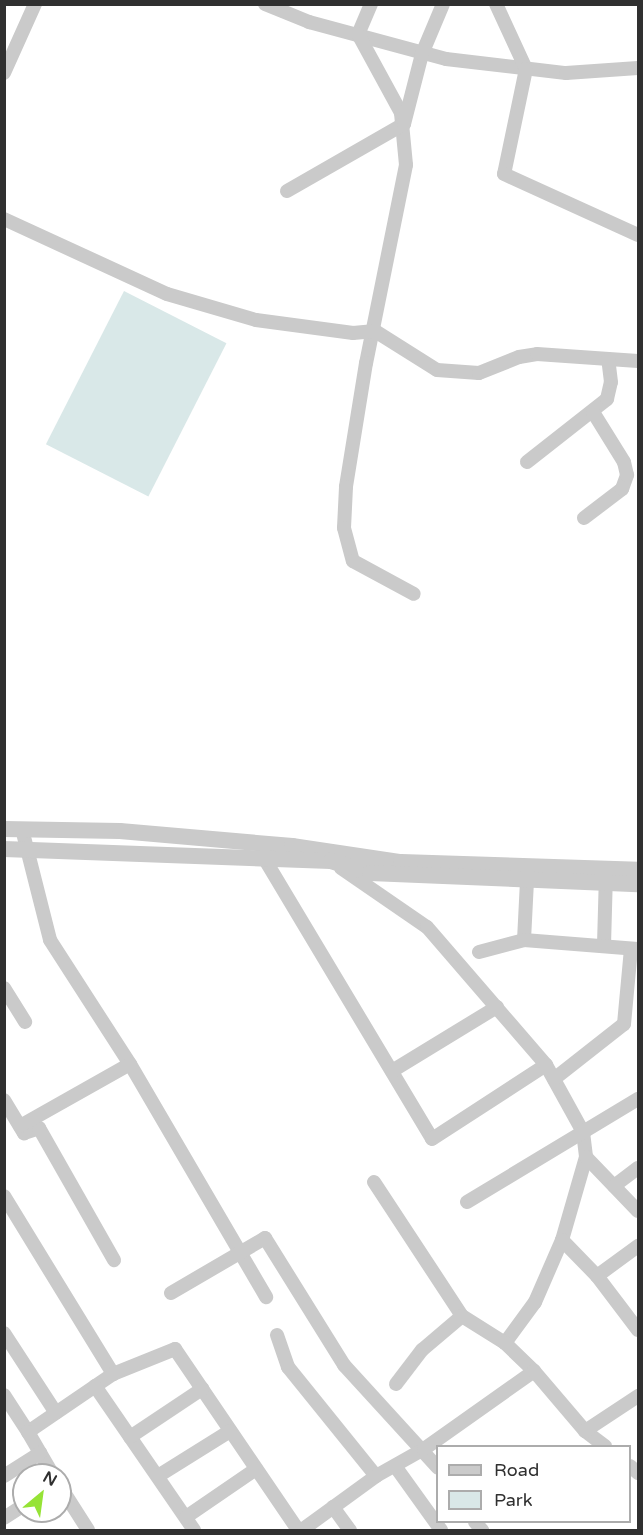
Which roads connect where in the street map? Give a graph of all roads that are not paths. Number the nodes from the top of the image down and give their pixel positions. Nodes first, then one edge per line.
1 (35, 4) edge
2 (266, 4) edge
3 (370, 4) edge
4 (443, 4) edge
5 (496, 4) edge
6 (358, 34) junction
7 (422, 54) junction
8 (639, 68) edge
9 (526, 69) junction
10 (4, 73) edge
11 (404, 124) junction
12 (287, 191) dead end
13 (4, 219) edge
14 (639, 235) edge
15 (375, 332) junction
16 (608, 359) junction
17 (639, 361) edge
18 (593, 412) junction
19 (527, 462) dead end
20 (584, 518) dead end
21 (414, 594) dead end
22 (4, 829) edge
23 (22, 829) junction
24 (256, 843) junction
25 (4, 849) edge
26 (24, 849) junction
27 (331, 857) junction
28 (265, 859) junction
29 (639, 870) edge
30 (606, 877) junction
31 (527, 881) junction
32 (639, 884) edge
33 (524, 940) junction
34 (604, 945) junction
35 (635, 949) edge
36 (479, 952) dead end
37 (4, 988) edge
38 (496, 1007) junction
39 (25, 1022) dead end
40 (130, 1064) junction
41 (546, 1065) junction
42 (392, 1071) junction
43 (554, 1079) junction
44 (639, 1099) edge
45 (4, 1100) edge
46 (20, 1126) junction
47 (583, 1132) junction
48 (586, 1157) junction
49 (639, 1168) edge
50 (374, 1182) dead end
51 (614, 1186) junction
52 (4, 1196) edge
53 (467, 1202) dead end
54 (639, 1211) edge
55 (562, 1240) junction
56 (639, 1246) edge
57 (240, 1254) junction
58 (114, 1260) dead end
59 (597, 1276) junction
60 (171, 1293) dead end
61 (266, 1297) dead end
62 (462, 1316) junction
63 (639, 1330) edge
64 (4, 1333) edge
65 (277, 1335) dead end
66 (505, 1343) junction
67 (534, 1371) junction
68 (113, 1374) junction
69 (396, 1383) dead end
70 (95, 1386) junction
71 (202, 1389) junction
72 (4, 1395) edge
73 (639, 1396) edge
74 (56, 1413) junction
75 (230, 1431) junction
76 (585, 1431) junction
77 (28, 1432) junction
78 (130, 1437) junction
79 (604, 1445) edge
80 (424, 1449) junction
81 (40, 1453) junction
82 (46, 1463) edge
83 (436, 1465) edge
84 (396, 1466) junction
85 (256, 1469) junction
86 (4, 1476) edge
87 (158, 1476) junction
88 (376, 1476) junction
89 (333, 1507) junction
90 (72, 1508) edge
91 (186, 1517) junction
92 (436, 1523) edge
93 (84, 1529) edge
94 (194, 1530) edge
95 (300, 1530) edge
96 (350, 1530) edge

1 - 10 street
2 - 6 street
3 - 6 street
4 - 7 street
5 - 9 street
6 - 7 street
6 - 11 street
7 - 9 street
7 - 11 street
8 - 9 street
9 - 14 street
11 - 12 street
11 - 15 street
13 - 15 street
15 - 16 street
15 - 21 street
16 - 17 street
16 - 18 street
18 - 19 street
18 - 20 street
22 - 23 street
23 - 24 street
23 - 26 street
24 - 27 street
24 - 28 street
25 - 26 street
26 - 28 street
26 - 40 street
27 - 28 street
27 - 30 street
27 - 31 street
27 - 38 street
28 - 42 street
29 - 30 street
30 - 31 street
30 - 32 street
30 - 34 street
31 - 33 street
33 - 34 street
33 - 36 street
34 - 35 street
35 - 43 street
37 - 39 street
38 - 41 street
38 - 42 street
40 - 46 street
40 - 57 street
41 - 42 street
41 - 43 street
43 - 47 street
44 - 47 street
45 - 46 street
46 - 58 street
47 - 48 street
47 - 53 street
48 - 51 street
48 - 55 street
49 - 51 street
50 - 62 street
51 - 54 street
52 - 68 street
55 - 59 street
55 - 66 street
56 - 59 street
57 - 60 street
57 - 61 street
57 - 80 street
59 - 63 street
62 - 66 street
62 - 69 street
64 - 74 street
65 - 88 street
66 - 67 street
67 - 76 street
67 - 80 street
68 - 70 street
68 - 71 street
70 - 74 street
70 - 78 street
71 - 75 street
71 - 78 street
72 - 77 street
73 - 76 street
74 - 77 street
75 - 85 street
75 - 87 street
76 - 79 street
77 - 81 street
78 - 87 street
80 - 83 street
80 - 84 street
81 - 82 street
81 - 86 street
84 - 88 street
84 - 92 street
85 - 91 street
85 - 95 street
87 - 91 street
88 - 89 street
89 - 95 street
89 - 96 street
90 - 93 street
91 - 94 street

